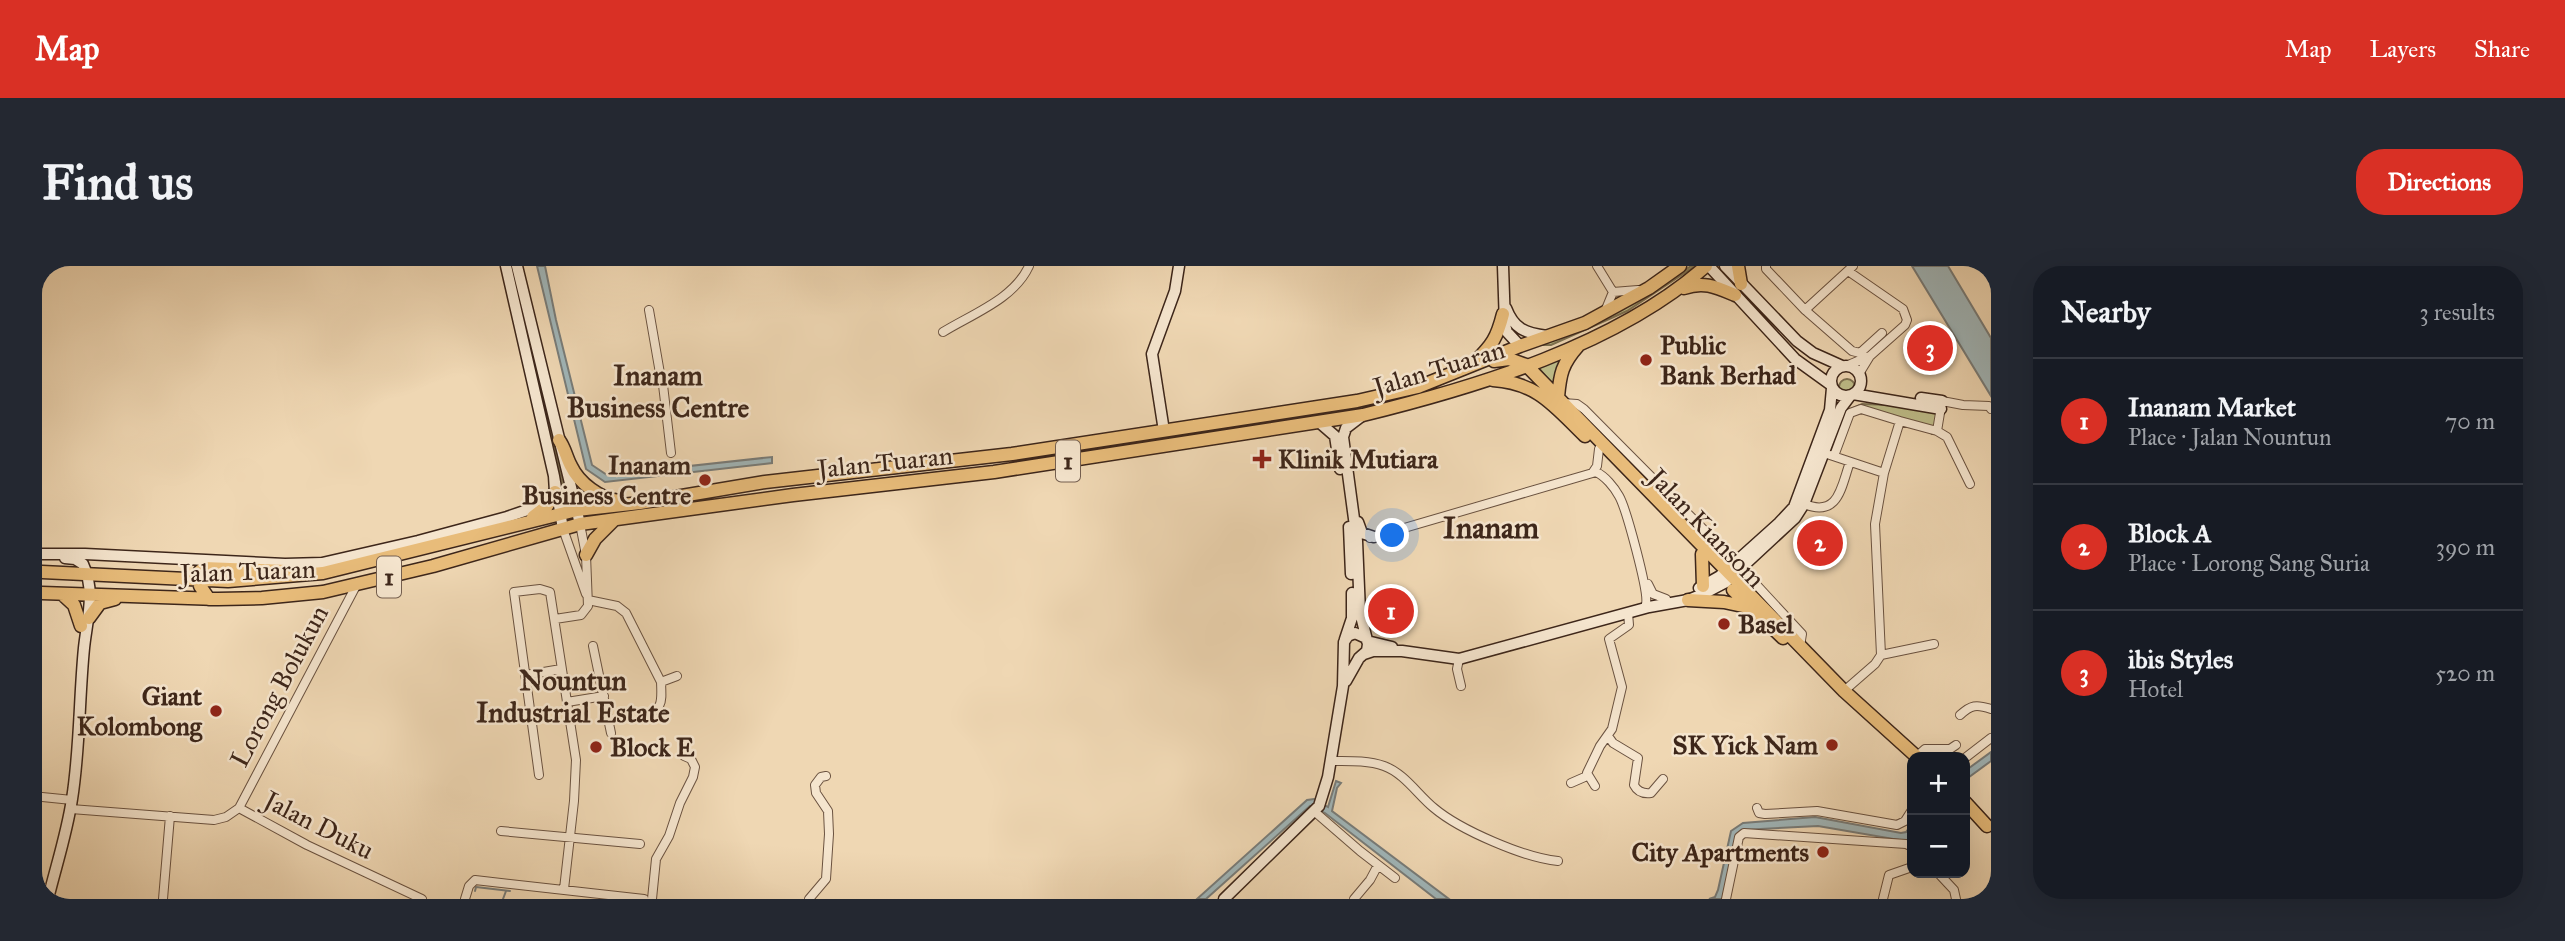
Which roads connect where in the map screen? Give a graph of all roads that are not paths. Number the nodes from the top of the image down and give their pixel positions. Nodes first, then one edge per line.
1 (506, 266) edge
2 (517, 266) edge
3 (1029, 266) edge
4 (1179, 266) edge
5 (1503, 266) edge
6 (1597, 266) edge
7 (1680, 266) edge
8 (1707, 266) edge
9 (1726, 266) edge
10 (1738, 266) edge
11 (1766, 266) edge
12 (1850, 268) edge
13 (1649, 288) junction
14 (1738, 290) junction
15 (1614, 292) junction
16 (1671, 293) junction
17 (1503, 299) junction
18 (649, 310) dead end
19 (1805, 310) junction
20 (1503, 314) junction
21 (1602, 314) junction
22 (943, 332) dead end
23 (1882, 333) dead end
24 (1548, 336) junction
25 (1580, 344) junction
26 (1520, 346) junction
27 (1870, 356) junction
28 (1527, 365) junction
29 (1844, 366) junction
30 (1470, 367) junction
31 (1860, 379) junction
32 (1486, 380) junction
33 (1831, 386) junction
34 (1851, 395) junction
35 (1560, 400) junction
36 (1942, 405) junction
37 (1991, 409) edge
38 (1363, 415) junction
39 (1900, 421) junction
40 (1320, 423) junction
41 (1164, 431) junction
42 (1937, 431) junction
43 (559, 440) junction
44 (1599, 449) junction
45 (671, 453) dead end
46 (1828, 454) junction
47 (1850, 462) junction
48 (1593, 472) junction
49 (1884, 474) junction
50 (554, 476) junction
51 (1970, 484) dead end
52 (555, 492) junction
53 (640, 503) junction
54 (1804, 504) junction
55 (1353, 509) junction
56 (577, 510) junction
57 (562, 513) junction
58 (614, 520) junction
59 (523, 523) junction
60 (580, 524) junction
61 (563, 529) junction
62 (1377, 536) junction
63 (1357, 541) junction
64 (42, 554) edge
65 (1702, 554) junction
66 (586, 555) junction
67 (1358, 555) junction
68 (42, 572) edge
69 (87, 573) junction
70 (323, 573) junction
71 (1730, 573) junction
72 (1644, 579) junction
73 (199, 580) junction
74 (358, 584) junction
75 (1703, 586) junction
76 (42, 593) edge
77 (62, 594) junction
78 (86, 594) junction
79 (139, 596) junction
80 (1352, 597) junction
81 (209, 598) junction
82 (1666, 599) junction
83 (588, 600) junction
84 (1688, 600) junction
85 (1646, 604) junction
86 (1752, 608) junction
87 (1628, 613) junction
88 (555, 619) junction
89 (85, 622) junction
90 (1367, 639) junction
91 (1345, 644) junction
92 (1934, 644) dead end
93 (593, 646) dead end
94 (1364, 654) junction
95 (1881, 655) junction
96 (1459, 660) junction
97 (561, 669) junction
98 (526, 675) junction
99 (677, 676) dead end
100 (661, 682) junction
101 (1343, 686) junction
102 (1461, 686) dead end
103 (1844, 691) junction
104 (604, 695) junction
105 (567, 702) junction
106 (1991, 709) edge
107 (1959, 715) dead end
108 (641, 718) dead end
109 (611, 733) dead end
110 (1608, 736) junction
111 (1991, 738) edge
112 (1956, 745) dead end
113 (1911, 752) edge
114 (1922, 752) edge
115 (1970, 754) edge
116 (684, 756) dead end
117 (1907, 758) edge
118 (1330, 761) junction
119 (539, 775) dead end
120 (826, 776) dead end
121 (1587, 776) junction
122 (1663, 779) dead end
123 (1571, 783) dead end
124 (1595, 786) dead end
125 (42, 797) edge
126 (71, 804) junction
127 (1970, 807) edge
128 (239, 808) junction
129 (1757, 808) dead end
130 (1315, 812) junction
131 (1970, 814) edge
132 (1909, 815) edge
133 (170, 816) junction
134 (1989, 828) edge
135 (501, 831) dead end
136 (569, 839) junction
137 (640, 844) dead end
138 (1907, 844) edge
139 (1558, 861) dead end
140 (1378, 865) junction
141 (1907, 869) edge
142 (1395, 878) dead end
143 (1943, 878) edge
144 (564, 889) junction
145 (48, 899) edge
146 (163, 899) edge
147 (422, 899) edge
148 (464, 899) edge
149 (644, 899) edge
150 (652, 899) edge
151 (809, 899) edge
152 (1224, 899) edge
153 (1354, 899) edge
154 (1726, 899) edge
155 (1883, 899) edge
156 (1956, 899) edge

1 - 50 street
2 - 43 street
3 - 22 street
4 - 41 street
5 - 17 street
6 - 15 street
7 - 13 main road, Jalan Tuaran / 1
8 - 14 street
8 - 16 main road, Jalan Tuaran / 1
9 - 14 street
10 - 14 main road
11 - 19 street
12 - 19 street
12 - 27 street
13 - 15 street
13 - 21 main road, Jalan Tuaran / 1
14 - 16 main road
14 - 29 street
14 - 33 street
15 - 21 street
16 - 25 main road, Jalan Tuaran / 1
17 - 20 street
17 - 24 street
18 - 45 street
19 - 23 street
20 - 26 street
20 - 30 main road
21 - 24 main road, Jalan Tuaran / 1
24 - 26 main road, Jalan Tuaran / 1
25 - 26 main road
25 - 28 main road, Jalan Tuaran / 1
25 - 35 main road
26 - 30 main road, Jalan Tuaran / 1
27 - 29 street
27 - 31 street
28 - 30 main road
28 - 32 main road, Jalan Tuaran / 1
28 - 35 main road, Jalan Kiansom
29 - 31 street
29 - 33 street
30 - 41 main road, Jalan Tuaran / 1
31 - 34 street
31 - 36 street
32 - 38 main road, Jalan Tuaran / 1
32 - 44 main road, Jalan Kiansom
33 - 34 street
33 - 71 street
34 - 36 street
34 - 46 street
35 - 71 main road, Jalan Kiansom
36 - 37 street
36 - 42 street
38 - 40 main road, Jalan Tuaran / 1
38 - 55 street
39 - 42 street
39 - 46 street
39 - 49 street
40 - 58 main road, Jalan Tuaran / 1
40 - 80 street
41 - 53 main road, Jalan Tuaran / 1
42 - 51 street
43 - 53 main road
43 - 56 street
44 - 48 street
44 - 65 main road, Jalan Kiansom
46 - 47 street
46 - 54 street
47 - 49 street
47 - 54 street
48 - 62 street
48 - 72 street
49 - 95 street
50 - 52 street
50 - 57 street
52 - 59 main road
52 - 64 street
53 - 56 main road, Jalan Tuaran / 1
54 - 71 street
55 - 62 street
55 - 63 street
56 - 57 main road, Jalan Tuaran / 1
56 - 60 street
57 - 59 main road, Jalan Tuaran / 1
57 - 61 street
58 - 60 main road, Jalan Tuaran / 1
58 - 66 main road
59 - 70 main road, Jalan Tuaran / 1
60 - 61 main road, Jalan Tuaran / 1
60 - 66 street
61 - 74 main road, Jalan Tuaran / 1
61 - 83 street
62 - 63 street
62 - 67 street
63 - 67 street
63 - 80 street
64 - 69 street
65 - 71 main road, Jalan Kiansom
65 - 75 main road
66 - 83 street
67 - 90 street
68 - 69 main road, Jalan Tuaran
69 - 73 main road, Jalan Tuaran
69 - 78 main road
70 - 73 main road, Jalan Tuaran / 1
70 - 73 main road
71 - 75 street
71 - 84 street
71 - 86 main road, Jalan Kiansom
71 - 103 main road, Jalan Kiansom
72 - 82 street
72 - 85 street
73 - 81 main road
74 - 81 main road, Jalan Tuaran / 1
74 - 128 street, Lorong Bolukun
75 - 82 street
76 - 77 main road, Jalan Tuaran / 1
77 - 78 main road, Jalan Tuaran / 1
77 - 89 main road
78 - 79 main road, Jalan Tuaran / 1
78 - 89 street
79 - 81 main road, Jalan Tuaran / 1
79 - 89 main road
80 - 91 street
82 - 85 street
83 - 88 street
83 - 100 street
84 - 86 main road
84 - 87 street
85 - 90 street
86 - 117 main road, Jalan Kiansom
87 - 96 street
87 - 110 street
88 - 97 street
88 - 98 street
89 - 126 street
90 - 91 street
90 - 94 street
91 - 94 street
91 - 101 street
92 - 95 street
93 - 104 street
94 - 96 street
94 - 101 street
95 - 103 street
96 - 102 street
97 - 98 street
97 - 105 street
98 - 119 street
99 - 100 street
100 - 108 street
101 - 118 street
103 - 113 main road, Jalan Kiansom
104 - 105 street
104 - 109 street
105 - 136 street
106 - 107 street
110 - 121 street
110 - 122 street
111 - 115 street
112 - 114 street
116 - 150 street
118 - 130 street
118 - 139 street
120 - 151 street
121 - 123 street
121 - 124 street
125 - 126 street, Jalan Duku
126 - 133 street, Jalan Duku
126 - 145 street
127 - 134 main road
128 - 133 street, Jalan Duku
128 - 147 street, Jalan Duku
129 - 132 street
130 - 140 street
130 - 152 street
131 - 134 main road
133 - 146 street
135 - 136 street
136 - 137 street
136 - 144 street
138 - 154 street
140 - 142 street
140 - 153 street
141 - 155 street
143 - 156 street
144 - 148 street
144 - 149 street

